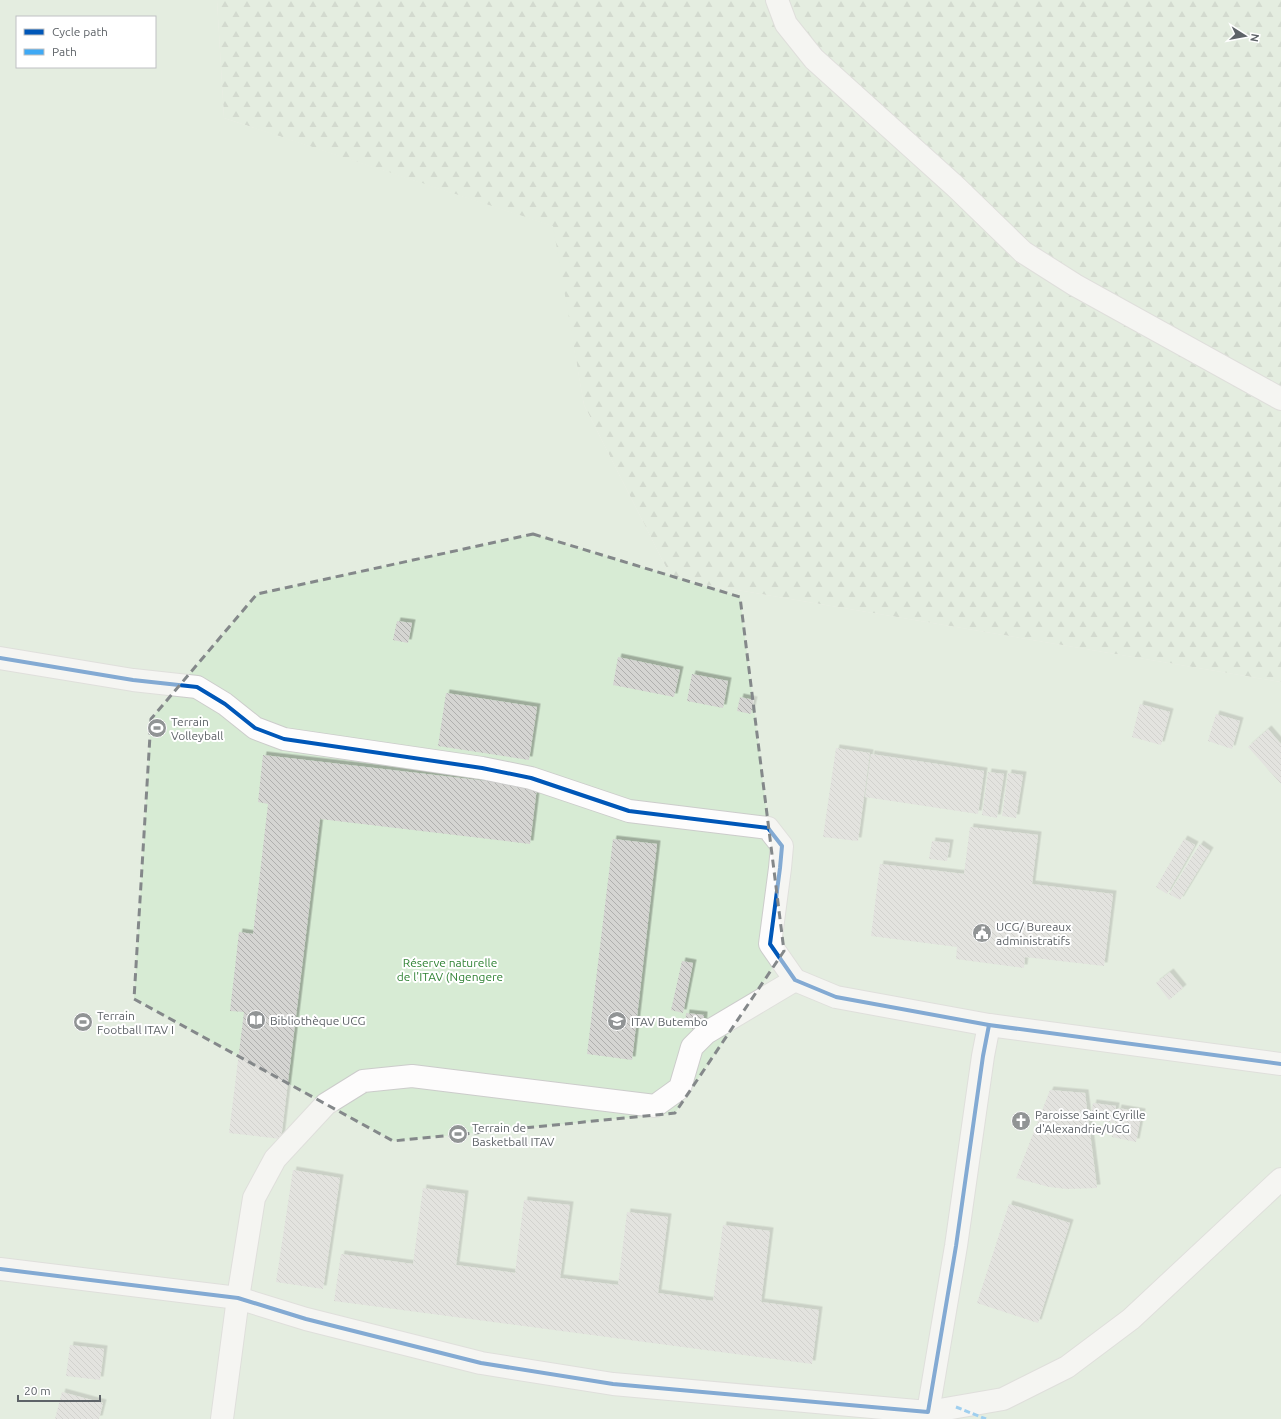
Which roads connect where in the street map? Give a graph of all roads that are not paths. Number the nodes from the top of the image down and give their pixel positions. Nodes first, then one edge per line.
1 (777, 0) edge
2 (1281, 399) edge
3 (0, 658) edge
4 (795, 980) junction
5 (989, 1025) junction
6 (1281, 1064) edge
7 (1281, 1179) edge
8 (0, 1269) edge
9 (238, 1298) junction
10 (928, 1415) edge
11 (222, 1419) edge

1 - 2 street
3 - 4 street
4 - 5 street
4 - 9 street
5 - 6 street
5 - 10 street
7 - 10 street
8 - 9 street
9 - 10 street
9 - 11 street

